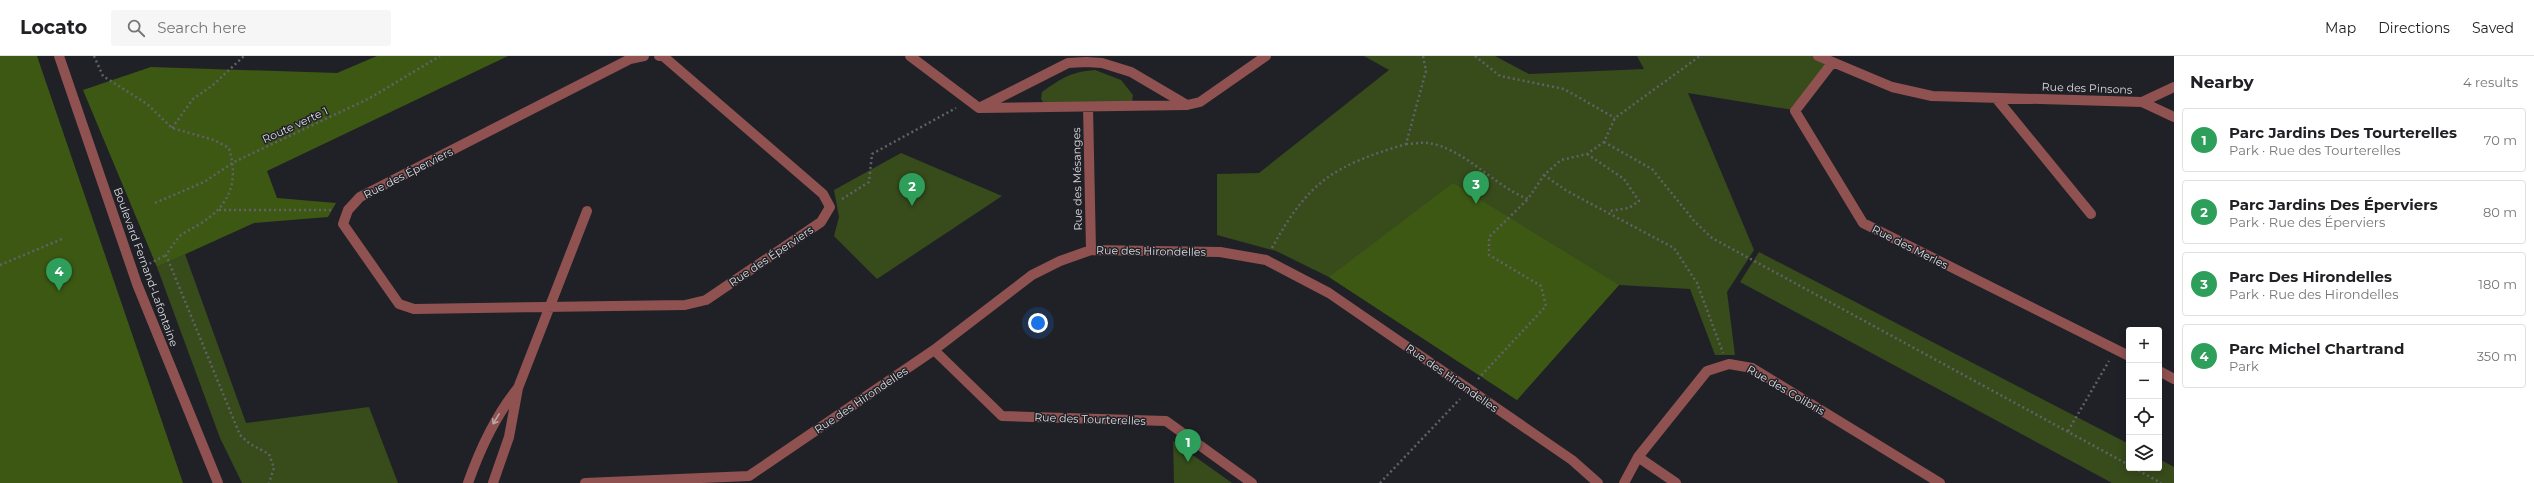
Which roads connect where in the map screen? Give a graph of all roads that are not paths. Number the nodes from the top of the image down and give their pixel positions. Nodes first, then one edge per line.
1 (59, 56) edge
2 (644, 56) edge
3 (659, 56) edge
4 (910, 56) edge
5 (1266, 56) edge
6 (1818, 56) edge
7 (1832, 63) junction
8 (2174, 87) edge
9 (1996, 98) junction
10 (2142, 102) junction
11 (1187, 105) junction
12 (1088, 107) junction
13 (979, 108) junction
14 (2174, 117) edge
15 (587, 211) dead end
16 (2091, 214) dead end
17 (1091, 250) junction
18 (550, 307) junction
19 (934, 350) junction
20 (2126, 355) edge
21 (2162, 373) edge
22 (2174, 379) edge
23 (518, 388) junction
24 (1638, 457) junction
25 (752, 480) edge
26 (218, 483) edge
27 (468, 483) edge
28 (493, 483) edge
29 (585, 483) edge
30 (1252, 483) edge
31 (1598, 483) edge
32 (1624, 483) edge
33 (1676, 483) edge
34 (1940, 483) edge

1 - 26 street, Boulevard Fernand-Lafontaine
2 - 18 street, Rue des Éperviers
3 - 18 street, Rue des Éperviers
4 - 13 street
5 - 11 street
6 - 7 street, Rue des Pinsons
7 - 9 street, Rue des Pinsons
7 - 20 street, Rue des Merles
8 - 10 street, Rue des Pinsons
9 - 10 street, Rue des Pinsons
9 - 16 street
10 - 14 street
11 - 12 street
11 - 13 street
12 - 13 street
12 - 17 street, Rue des Mésanges
15 - 18 street
17 - 19 street, Rue des Hirondelles
17 - 31 street, Rue des Hirondelles
18 - 23 street
19 - 25 street, Rue des Hirondelles
19 - 30 street, Rue des Tourterelles
21 - 22 street
23 -> 27 street
23 - 28 street
24 - 32 street
24 - 33 street
24 - 34 street, Rue des Colibris
25 - 29 street, Rue des Hirondelles

